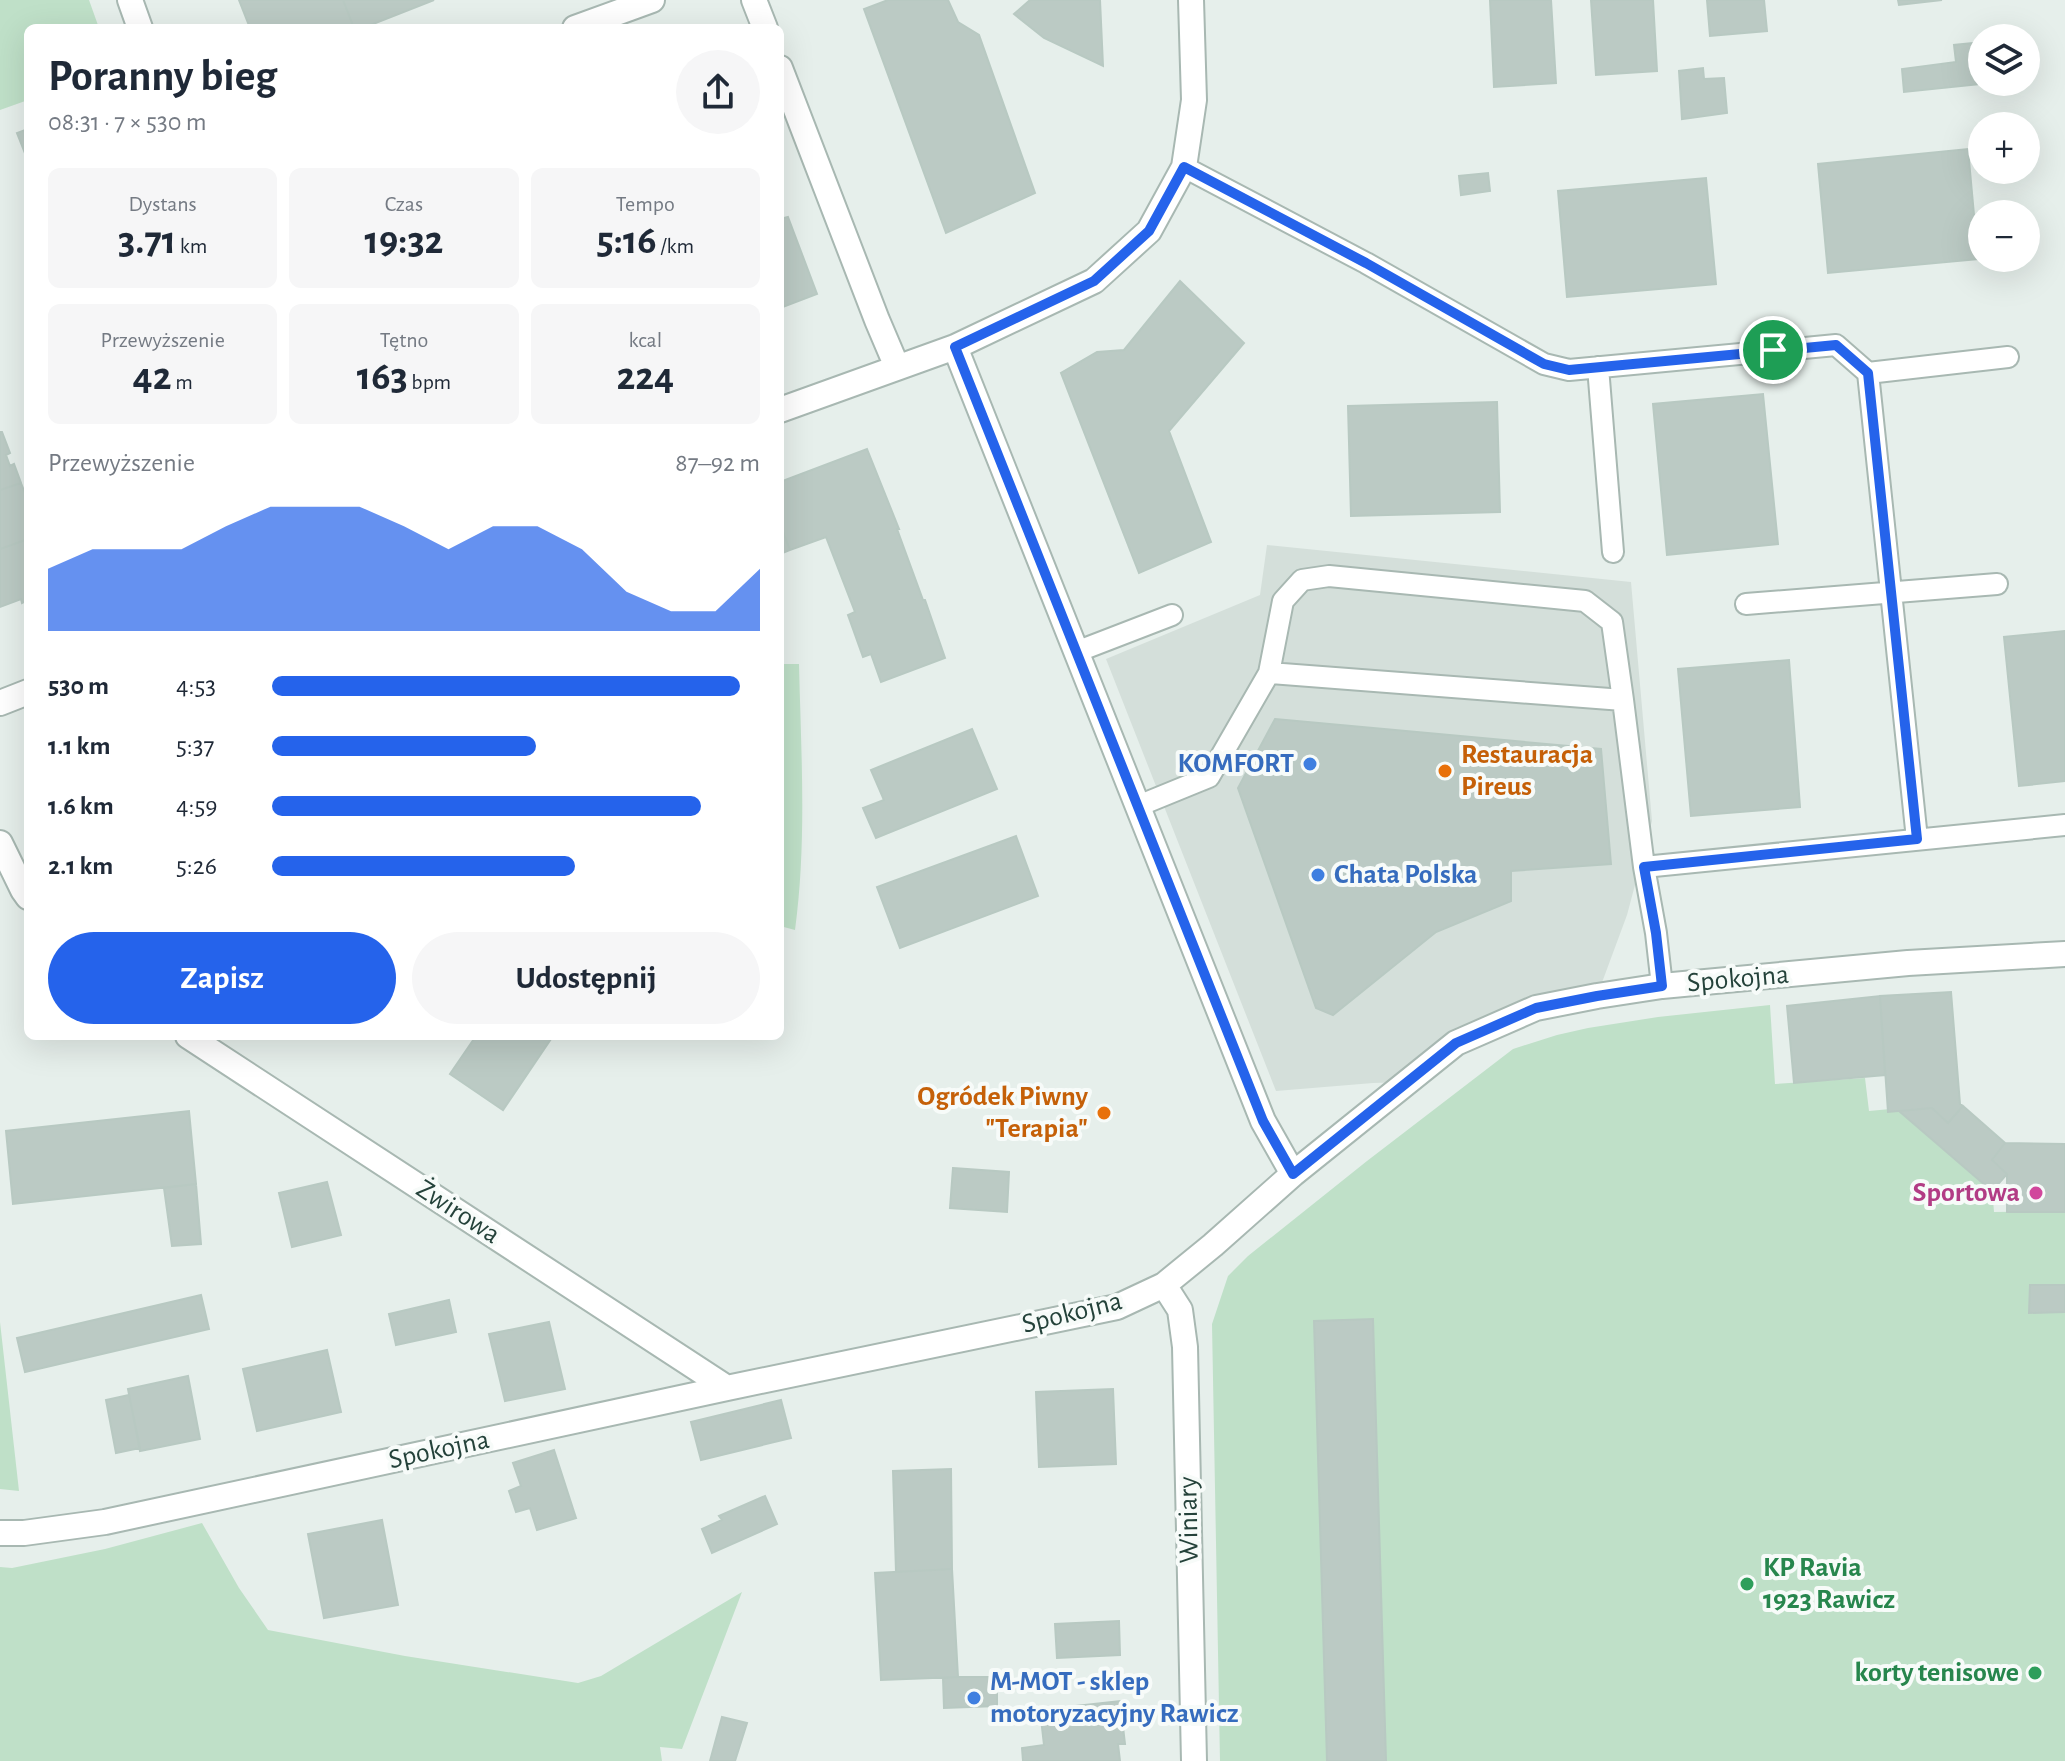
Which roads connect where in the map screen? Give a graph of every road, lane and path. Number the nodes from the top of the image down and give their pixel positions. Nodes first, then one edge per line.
1 (130, 0) edge
2 (652, 0) edge
3 (754, 0) edge
4 (1191, 0) edge
5 (139, 24) edge
6 (586, 24) edge
7 (763, 24) edge
8 (784, 78) edge
9 (1184, 167) junction
10 (955, 347) junction
11 (2008, 357) dead end
12 (897, 367) junction
13 (1598, 367) junction
14 (1868, 373) junction
15 (784, 409) edge
16 (1613, 552) dead end
17 (1997, 584) dead end
18 (1891, 593) junction
19 (1746, 604) dead end
20 (1172, 615) dead end
21 (1076, 652) junction
22 (1269, 673) junction
23 (24, 694) edge
24 (1623, 700) junction
25 (0, 703) edge
26 (1138, 806) junction
27 (2065, 825) edge
28 (1917, 839) junction
29 (1, 845) edge
30 (1644, 867) junction
31 (24, 891) edge
32 (2065, 954) edge
33 (1662, 986) junction
34 (194, 1040) edge
35 (1293, 1174) junction
36 (1164, 1285) junction
37 (727, 1388) junction
38 (0, 1533) edge
39 (1194, 1761) edge

1 - 5 street
2 - 6 street
3 - 7 street
4 - 9 street
8 - 12 street
9 - 10 street
9 - 13 lane
10 - 12 street
10 - 21 street
11 - 14 lane
12 - 15 street
13 - 14 lane
13 - 16 lane
14 - 18 lane
17 - 18 lane
18 - 19 lane
18 - 28 lane
20 - 21 lane
21 - 26 street
22 - 24 lane
22 - 24 lane
22 - 26 lane
23 - 25 street
24 - 30 lane
26 - 35 street
27 - 28 lane
28 - 30 lane
29 - 31 street
30 - 33 lane
32 - 33 street, Spokojna
33 - 35 street, Spokojna
34 - 37 street, Żwirowa
35 - 36 street, Spokojna
36 - 37 street, Spokojna
36 - 39 street, Winiary
37 - 38 street, Spokojna

